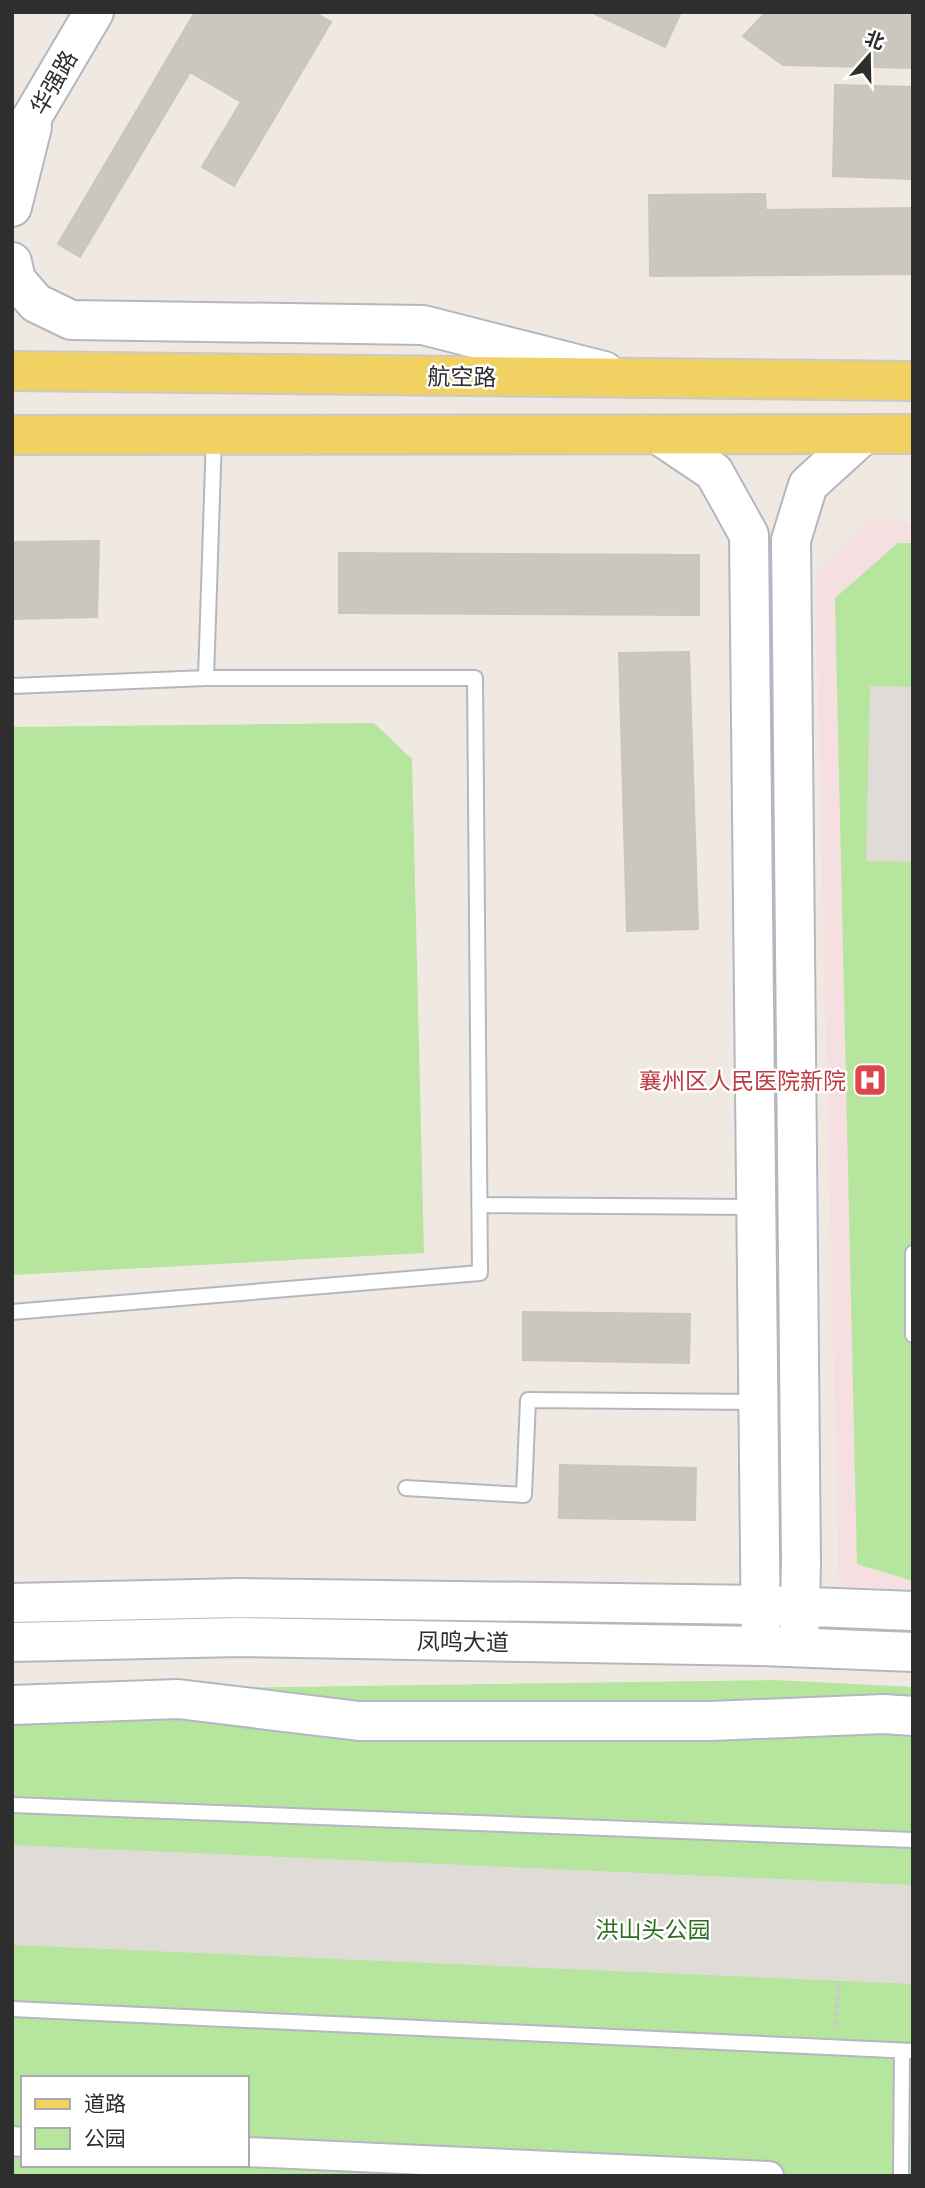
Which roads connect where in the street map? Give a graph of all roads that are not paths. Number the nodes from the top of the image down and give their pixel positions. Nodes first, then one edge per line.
1 (94, 12) edge
2 (36, 111) junction
3 (12, 151) edge
4 (12, 207) edge
5 (12, 262) edge
6 (12, 371) edge
7 (633, 378) junction
8 (913, 381) edge
9 (913, 434) edge
10 (12, 435) edge
11 (214, 435) junction
12 (659, 435) junction
13 (864, 435) junction
14 (206, 678) junction
15 (12, 686) edge
16 (479, 1205) junction
17 (756, 1207) junction
18 (913, 1253) edge
19 (12, 1312) edge
20 (913, 1335) edge
21 (758, 1402) junction
22 (406, 1488) dead end
23 (12, 1604) edge
24 (761, 1605) junction
25 (800, 1606) junction
26 (913, 1611) edge
27 (12, 1642) edge
28 (761, 1646) junction
29 (799, 1647) junction
30 (913, 1652) edge
31 (12, 1706) edge
32 (913, 1716) edge
33 (12, 1805) edge
34 (913, 1840) edge
35 (12, 2009) edge
36 (907, 2051) edge
37 (248, 2152) edge
38 (769, 2176) edge
39 (901, 2176) edge

1 - 2 street, 华强路
2 - 3 street, 华强路
2 - 4 street
5 - 7 street
6 - 7 main road, 航空路
7 - 8 main road, 航空路
9 - 13 main road
10 - 11 main road
11 - 12 main road
11 - 14 lane
12 - 13 main road
12 - 17 street
13 - 25 street
14 - 15 lane
14 - 16 lane
16 - 17 lane
16 - 19 lane
17 - 21 street
18 - 20 lane
21 - 22 lane
21 - 24 street
23 - 24 street, 凤鸣大道
24 - 25 street, 凤鸣大道
24 - 28 street
25 - 26 street, 凤鸣大道
25 - 29 street
27 - 28 street, 凤鸣大道
28 - 29 street, 凤鸣大道
29 - 30 street, 凤鸣大道
31 - 32 street
33 - 34 lane
35 - 36 lane
36 - 39 lane
37 - 38 street

